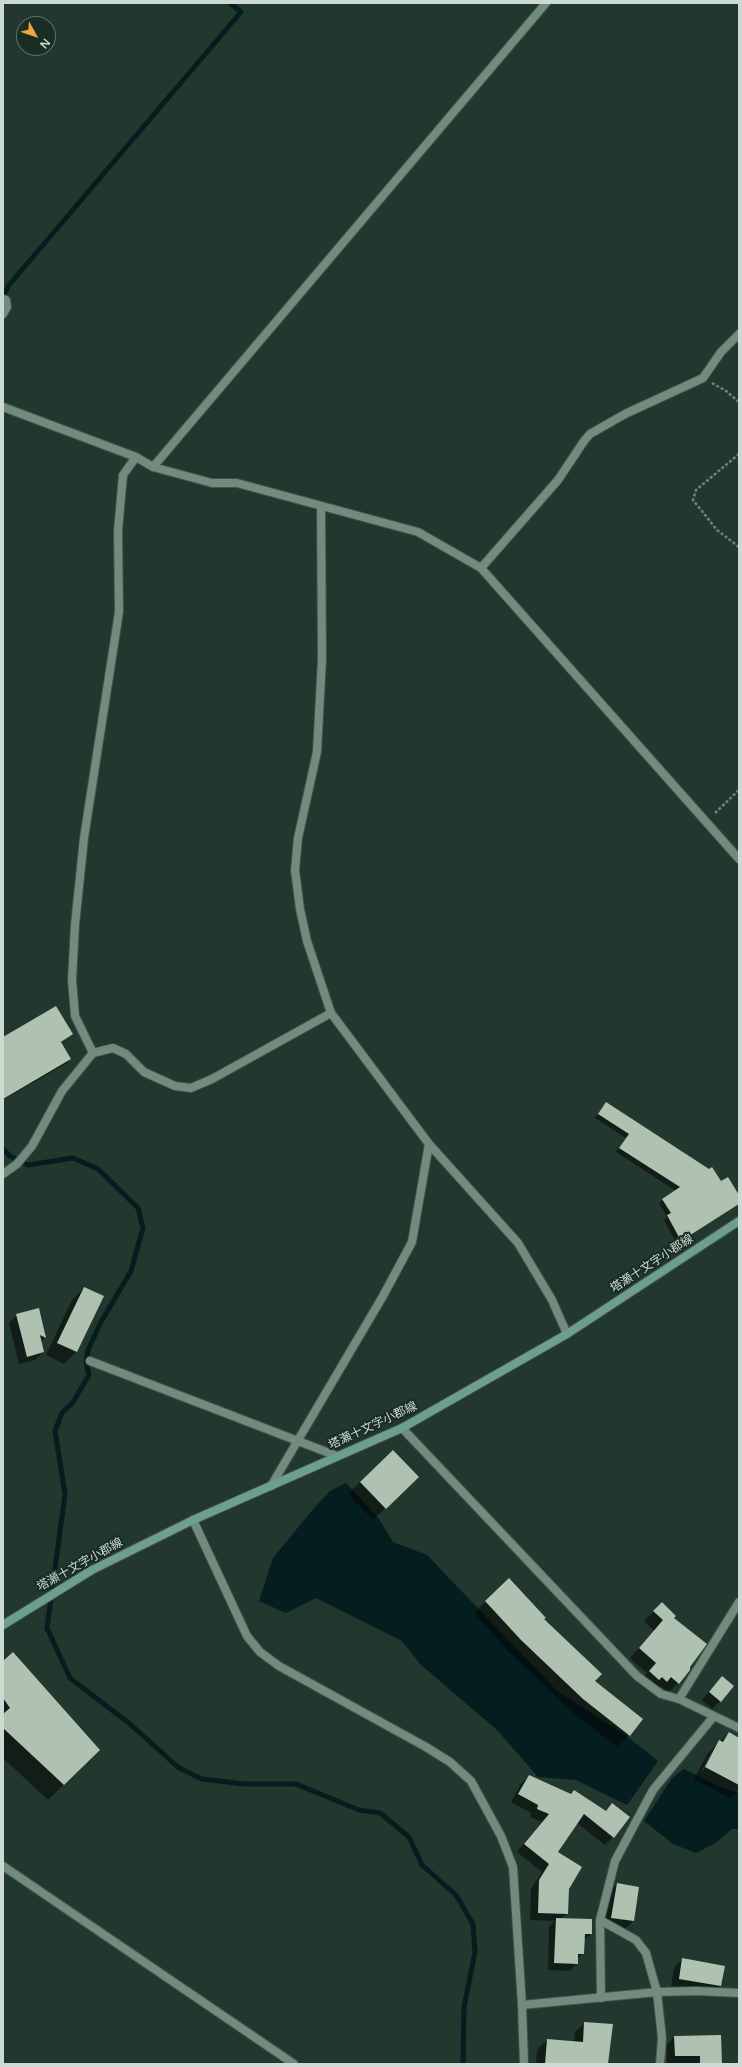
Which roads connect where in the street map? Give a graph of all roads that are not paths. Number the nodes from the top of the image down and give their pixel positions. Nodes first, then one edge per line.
1 (546, 3) edge
2 (3, 300) edge
3 (3, 314) edge
4 (739, 334) edge
5 (3, 407) edge
6 (136, 457) junction
7 (153, 467) junction
8 (321, 506) junction
9 (481, 568) junction
10 (739, 859) edge
11 (331, 1013) junction
12 (93, 1053) junction
13 (430, 1144) junction
14 (3, 1174) edge
15 (739, 1221) edge
16 (567, 1334) junction
17 (90, 1361) dead end
18 (402, 1428) junction
19 (297, 1442) junction
20 (337, 1456) junction
21 (271, 1486) junction
22 (193, 1520) junction
23 (739, 1602) edge
24 (3, 1625) edge
25 (679, 1699) junction
26 (714, 1716) junction
27 (739, 1728) edge
28 (3, 1866) edge
29 (600, 1920) junction
30 (657, 1992) junction
31 (739, 1992) edge
32 (601, 1998) junction
33 (522, 2005) junction
34 (294, 2064) edge
35 (524, 2064) edge
36 (660, 2064) edge

1 - 7 street
2 - 3 street
4 - 9 street
5 - 6 street
6 - 7 street
6 - 12 street
7 - 8 street
8 - 9 street
8 - 11 street
9 - 10 street
11 - 12 street
11 - 13 street
12 - 14 street
13 - 16 street
13 - 19 street
15 - 16 main road, 塔瀬十文字小郡線
16 - 18 main road, 塔瀬十文字小郡線
17 - 19 street
18 - 20 main road, 塔瀬十文字小郡線
18 - 25 street
19 - 20 street
19 - 21 street
20 - 21 main road, 塔瀬十文字小郡線
21 - 22 main road, 塔瀬十文字小郡線
22 - 24 main road, 塔瀬十文字小郡線
22 - 33 street
23 - 25 street
25 - 26 street
26 - 27 street
26 - 29 street
28 - 34 street
29 - 30 street
29 - 32 street
30 - 31 street
30 - 32 street
30 - 36 street
32 - 33 street
33 - 35 street

